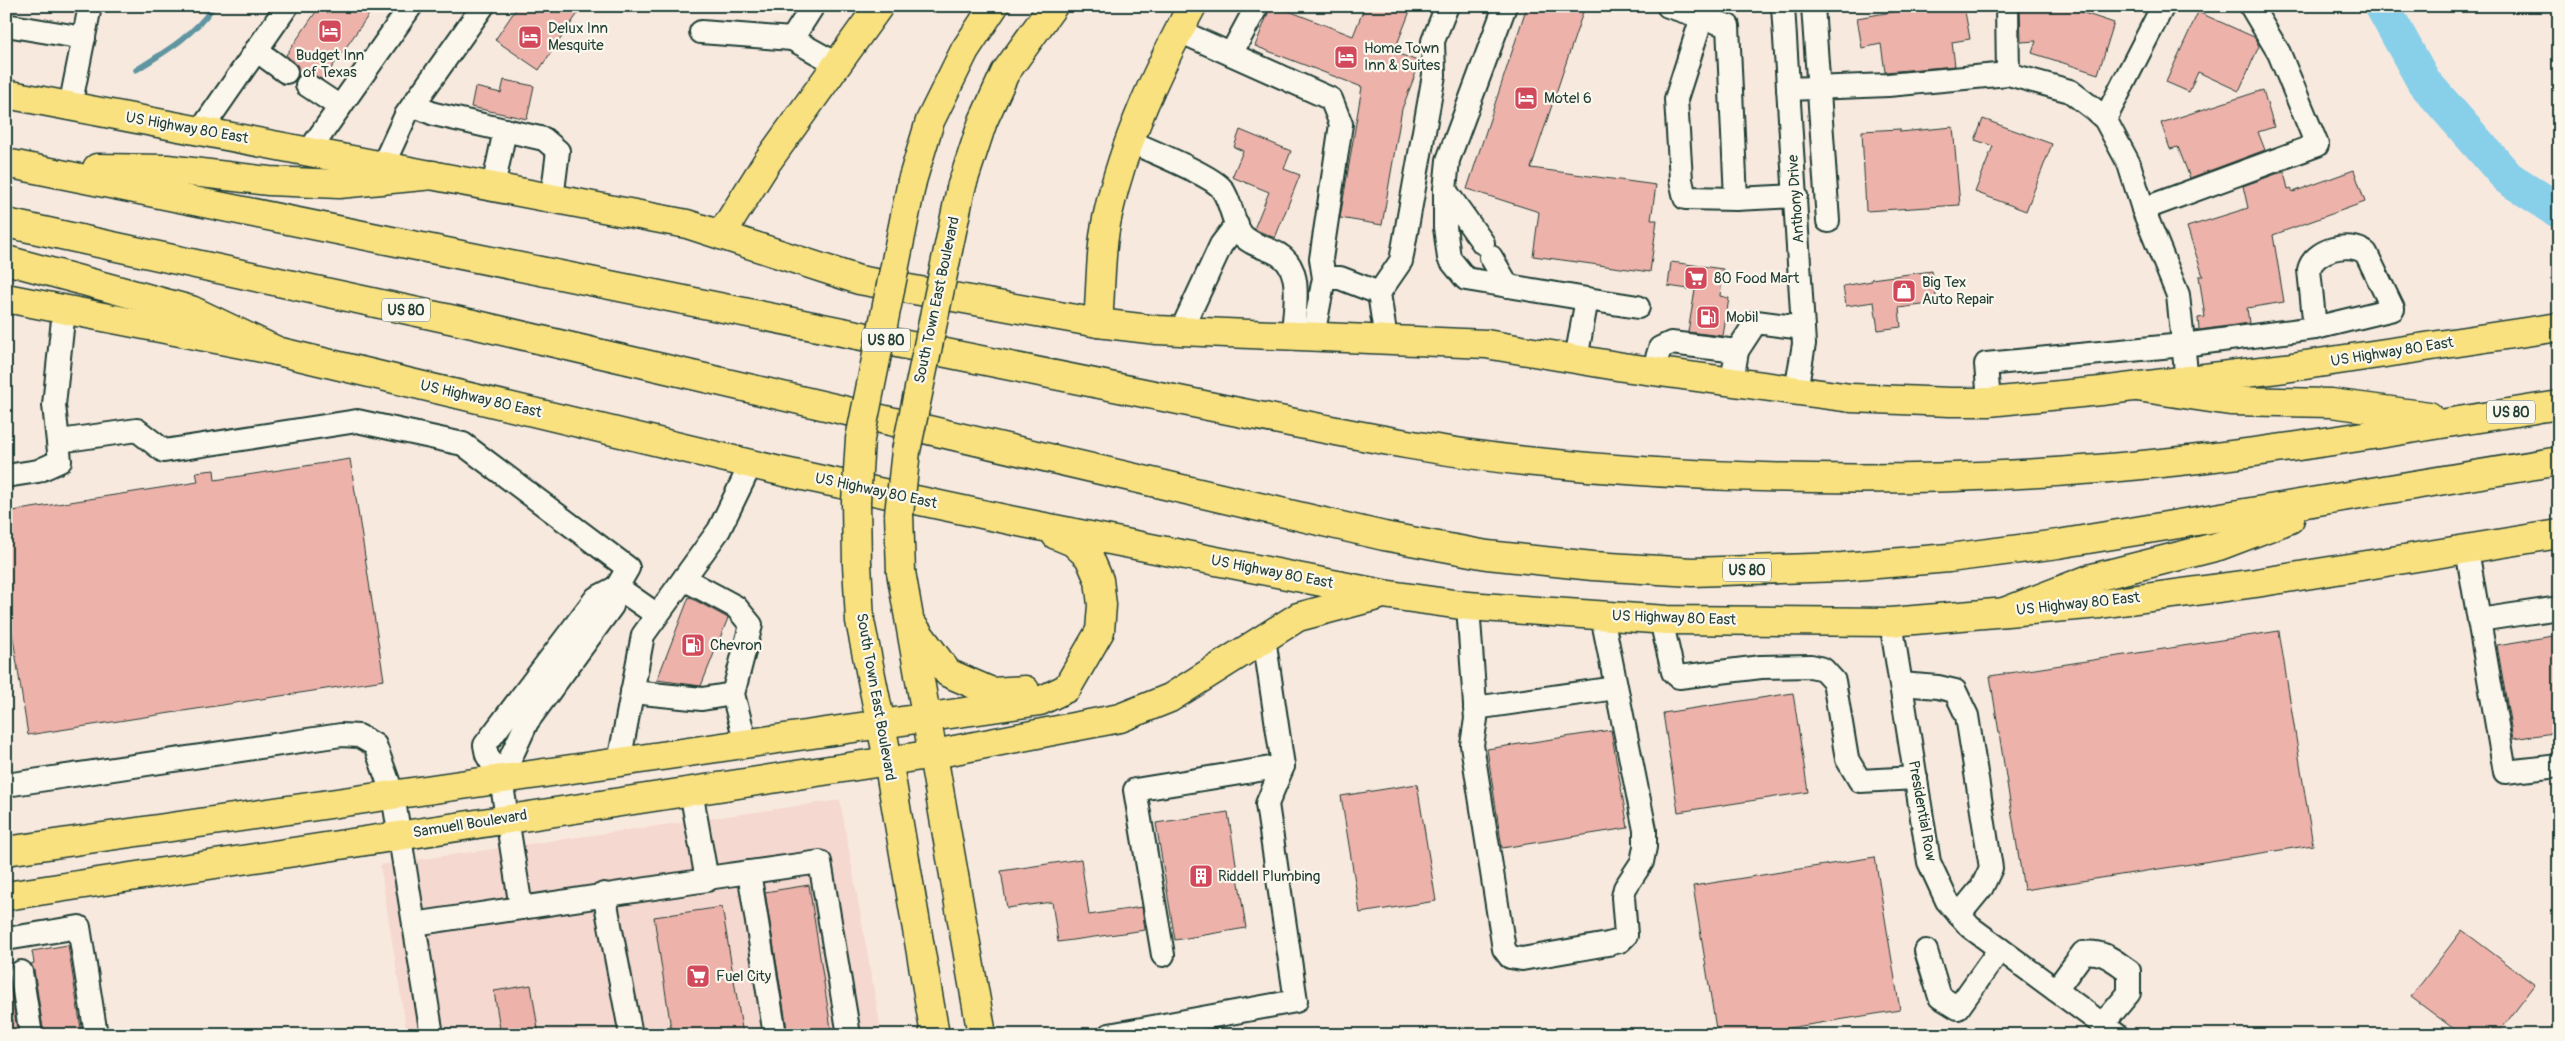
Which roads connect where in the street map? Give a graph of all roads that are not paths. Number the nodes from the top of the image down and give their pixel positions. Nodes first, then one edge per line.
1 (90, 6) edge
2 (287, 6) edge
3 (411, 6) edge
4 (483, 6) edge
5 (813, 6) edge
6 (879, 6) edge
7 (994, 6) edge
8 (1053, 6) edge
9 (1192, 6) edge
10 (1257, 6) edge
11 (1447, 6) edge
12 (1505, 6) edge
13 (1668, 6) edge
14 (1783, 6) edge
15 (1813, 6) edge
16 (2007, 6) edge
17 (2163, 6) edge
18 (2251, 6) edge
19 (1702, 17) junction
20 (6, 25) edge
21 (1179, 31) junction
22 (701, 32) dead end
23 (84, 38) junction
24 (792, 39) junction
25 (256, 50) junction
26 (1231, 54) junction
27 (837, 64) junction
28 (286, 72) dead end
29 (2008, 74) junction
30 (307, 85) dead end
31 (1819, 88) junction
32 (1788, 89) junction
33 (6, 94) edge
34 (413, 105) junction
35 (70, 107) junction
36 (340, 107) junction
37 (2105, 118) junction
38 (200, 130) junction
39 (505, 130) junction
40 (1131, 142) junction
41 (309, 151) junction
42 (19, 165) edge
43 (383, 165) junction
44 (433, 174) junction
45 (493, 187) junction
46 (1445, 190) junction
47 (1796, 196) junction
48 (552, 199) junction
49 (1736, 199) junction
50 (2143, 209) junction
51 (1828, 220) dead end
52 (6, 223) edge
53 (1237, 224) junction
54 (721, 235) junction
55 (6, 260) edge
56 (1324, 278) junction
57 (1508, 286) junction
58 (1379, 292) junction
59 (6, 298) edge
60 (1587, 299) junction
61 (1638, 307) dead end
62 (64, 310) junction
63 (1098, 324) junction
64 (2559, 327) edge
65 (1803, 328) junction
66 (2315, 328) dead end
67 (1181, 331) junction
68 (1303, 336) junction
69 (1386, 340) junction
70 (2183, 345) junction
71 (277, 351) junction
72 (1737, 351) junction
73 (1576, 359) junction
74 (1653, 371) junction
75 (2187, 381) junction
76 (1732, 382) junction
77 (2137, 387) junction
78 (1796, 391) junction
79 (1989, 402) junction
80 (2559, 405) edge
81 (2463, 420) junction
82 (60, 442) junction
83 (2559, 461) edge
84 (751, 464) junction
85 (6, 476) edge
86 (2343, 498) junction
87 (1024, 523) junction
88 (2559, 534) edge
89 (2466, 550) junction
90 (684, 579) junction
91 (616, 587) junction
92 (1383, 594) junction
93 (1468, 606) junction
94 (2559, 608) edge
95 (2004, 612) junction
96 (657, 615) junction
97 (1602, 616) junction
98 (1661, 620) junction
99 (2478, 620) junction
100 (909, 621) junction
101 (1891, 622) junction
102 (1264, 638) junction
103 (1078, 666) junction
104 (1901, 684) junction
105 (1616, 688) junction
106 (632, 692) junction
107 (733, 694) junction
108 (1475, 708) junction
109 (928, 719) junction
110 (881, 725) junction
111 (746, 744) junction
112 (934, 754) junction
113 (888, 760) junction
114 (619, 762) junction
115 (1283, 766) junction
116 (2559, 766) edge
117 (1916, 778) junction
118 (501, 779) junction
119 (6, 785) edge
120 (691, 790) junction
121 (393, 795) junction
122 (507, 819) junction
123 (400, 835) junction
124 (6, 851) edge
125 (749, 872) junction
126 (707, 878) junction
127 (604, 894) junction
128 (6, 896) edge
129 (521, 908) junction
130 (1959, 915) junction
131 (414, 924) junction
132 (6, 939) edge
133 (2000, 949) junction
134 (1926, 951) dead end
135 (1163, 955) dead end
136 (21, 972) dead end
137 (2056, 990) junction
138 (2110, 1030) edge
139 (30, 1035) edge
140 (96, 1035) edge
141 (432, 1035) edge
142 (631, 1035) edge
143 (775, 1035) edge
144 (849, 1035) edge
145 (935, 1035) edge
146 (982, 1035) edge
147 (1110, 1035) edge

1 - 23 street
2 - 25 street
3 - 36 street
4 - 34 street
5 - 24 street
6 - 27 main road
7 - 110 main road, South Town East Boulevard, bridge
8 - 100 main road, South Town East Boulevard, bridge
9 - 21 main road
10 - 26 street
11 - 58 street
12 - 46 street
13 - 19 street
14 - 32 street, Anthony Drive
15 - 31 street
16 - 29 street
17 - 37 street
18 - 50 street
19 - 49 street
19 - 49 street
20 - 23 street
21 - 26 street
21 - 40 main road
22 - 24 street
23 - 35 street
24 - 27 street
25 - 28 street
25 - 38 street
26 - 56 street
27 - 54 main road
29 - 31 street
29 - 37 street
30 - 36 street
31 - 32 street
31 - 51 street
32 - 47 street, Anthony Drive
33 - 35 main road, US Highway 80 East
34 - 39 street
34 - 43 street
35 - 38 main road, US Highway 80 East
36 - 41 street
37 - 50 street
38 - 41 main road, US Highway 80 East
39 - 45 street
39 - 48 street
40 - 53 street
40 - 63 main road
41 - 43 main road, US Highway 80 East
42 - 44 main road
42 - 81 main road, US 80
43 - 44 main road, US Highway 80 East
44 - 45 main road, US Highway 80 East
45 - 48 main road, US Highway 80 East
46 - 57 street
46 - 57 street
47 - 49 street
47 - 65 street, Anthony Drive
48 - 54 main road, US Highway 80 East
50 - 70 street
52 - 86 main road, US 80
53 - 67 street
53 - 68 street
54 - 63 main road, US Highway 80 East
55 - 71 main road
56 - 58 street
56 - 68 street
57 - 60 street
58 - 69 street
59 - 62 main road, US Highway 80 East
60 - 61 street
60 - 73 street
62 - 71 main road, US Highway 80 East
62 - 82 street
63 - 67 main road, US Highway 80 East
64 - 75 main road, US Highway 80 East
65 - 72 street
65 - 78 street, Anthony Drive
66 - 70 street
67 - 68 main road, US Highway 80 East
68 - 69 main road, US Highway 80 East
69 - 73 main road, US Highway 80 East
70 - 75 street
70 - 79 street
71 - 84 main road, US Highway 80 East
72 - 74 street
72 - 76 street
73 - 74 main road, US Highway 80 East
74 - 76 main road, US Highway 80 East
75 - 77 main road, US Highway 80 East
76 - 78 main road, US Highway 80 East
77 - 79 main road, US Highway 80 East
77 - 81 main road
78 - 79 main road, US Highway 80 East
80 - 81 main road, US 80
82 - 85 street
82 - 91 street
83 - 86 main road, US 80
84 - 87 main road, US Highway 80 East
84 - 90 street
86 - 95 main road
87 - 92 main road, US Highway 80 East
87 - 103 main road
88 - 89 main road, US Highway 80 East
89 - 95 main road, US Highway 80 East
89 - 99 street
90 - 96 street
90 - 107 street
91 - 96 street
91 - 118 street
92 - 93 main road, US Highway 80 East
92 - 102 main road, Samuell Boulevard
93 - 97 main road, US Highway 80 East
93 - 108 street
94 - 99 street
95 - 101 main road, US Highway 80 East
96 - 106 street
97 - 98 main road, US Highway 80 East
97 - 105 street
98 - 101 main road, US Highway 80 East
98 - 117 street
99 - 116 street
100 - 103 main road
100 - 109 main road, South Town East Boulevard
101 - 104 street, Presidential Row
102 - 112 main road, Samuell Boulevard
102 - 115 street
103 - 109 main road
104 - 117 street, Presidential Row
104 - 130 street
105 - 108 street
105 - 108 street
106 - 107 street
106 - 114 street
107 - 111 street
109 - 110 main road
109 - 112 main road, South Town East Boulevard
110 - 111 main road
110 - 113 main road, South Town East Boulevard
111 - 114 main road
112 - 113 main road, Samuell Boulevard
112 - 146 main road, South Town East Boulevard
113 - 120 main road, Samuell Boulevard
113 - 145 main road, South Town East Boulevard
114 - 118 main road
115 - 135 street
115 - 147 street
117 - 130 street, Presidential Row
118 - 121 main road
118 - 122 street
119 - 121 street
120 - 122 main road, Samuell Boulevard
120 - 126 street
121 - 123 street
121 - 124 main road
122 - 123 main road, Samuell Boulevard
122 - 129 street
123 - 128 main road, Samuell Boulevard
123 - 131 street
125 - 126 street
125 - 143 street
125 - 144 street
126 - 127 street
127 - 129 street
127 - 142 street
129 - 131 street
130 - 133 street, Presidential Row
131 - 141 street
132 - 140 street
133 - 134 street
133 - 137 street, Presidential Row
136 - 139 street
137 - 138 street, Presidential Row
137 - 138 street

